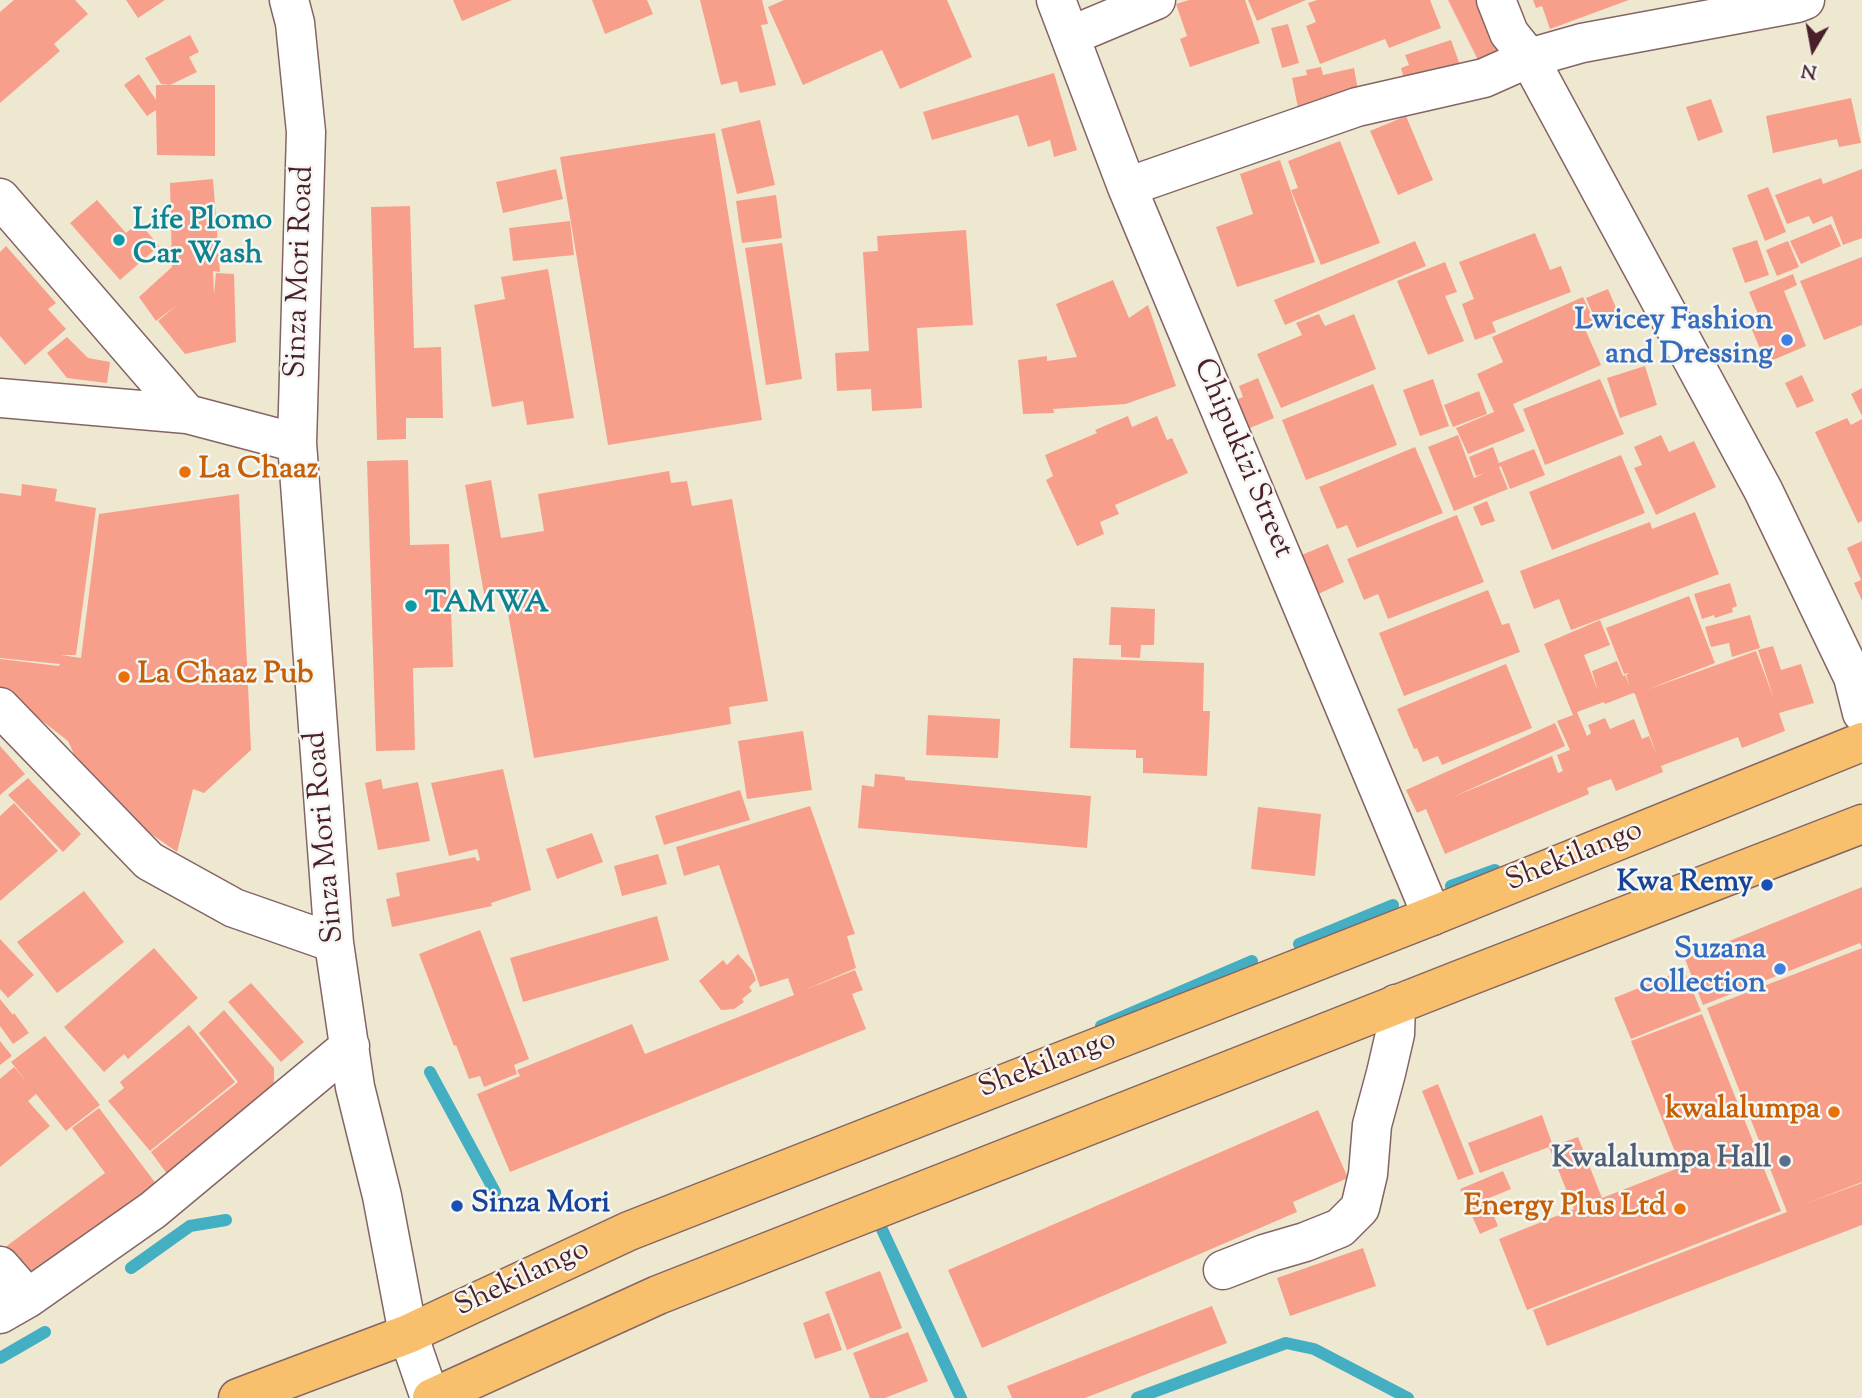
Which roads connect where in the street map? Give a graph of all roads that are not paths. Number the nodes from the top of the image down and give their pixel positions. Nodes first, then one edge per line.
1 (289, 0) edge
2 (1056, 0) edge
3 (1156, 0) edge
4 (1496, 0) edge
5 (1805, 0) edge
6 (1070, 36) junction
7 (1530, 58) junction
8 (1127, 187) junction
9 (0, 198) edge
10 (0, 398) edge
11 (187, 414) junction
12 (297, 443) junction
13 (0, 708) edge
14 (1862, 713) edge
15 (1862, 742) edge
16 (1862, 824) edge
17 (1432, 916) junction
18 (334, 943) junction
19 (1396, 1004) junction
20 (350, 1046) junction
21 (0, 1266) edge
22 (1223, 1270) dead end
23 (14, 1306) edge
24 (408, 1334) junction
25 (238, 1398) edge
26 (431, 1398) edge

1 - 12 street, Sinza Mori Road
2 - 6 street, Chipukizi Street
3 - 6 street
4 - 7 street
5 - 7 street
6 - 8 street, Chipukizi Street
7 - 8 street
7 - 14 street
8 - 17 street, Chipukizi Street
9 - 11 street
10 - 11 street
11 - 12 street
12 - 18 street, Sinza Mori Road
13 - 18 street
15 - 17 main road, Shekilango
16 - 19 main road
17 - 24 main road, Shekilango
18 - 20 street, Sinza Mori Road
19 - 22 street
19 - 26 main road
20 - 23 street
20 - 24 street, Sinza Mori Road
21 - 23 street
24 - 25 main road, Shekilango
24 - 26 street, Sinza Mori Road

